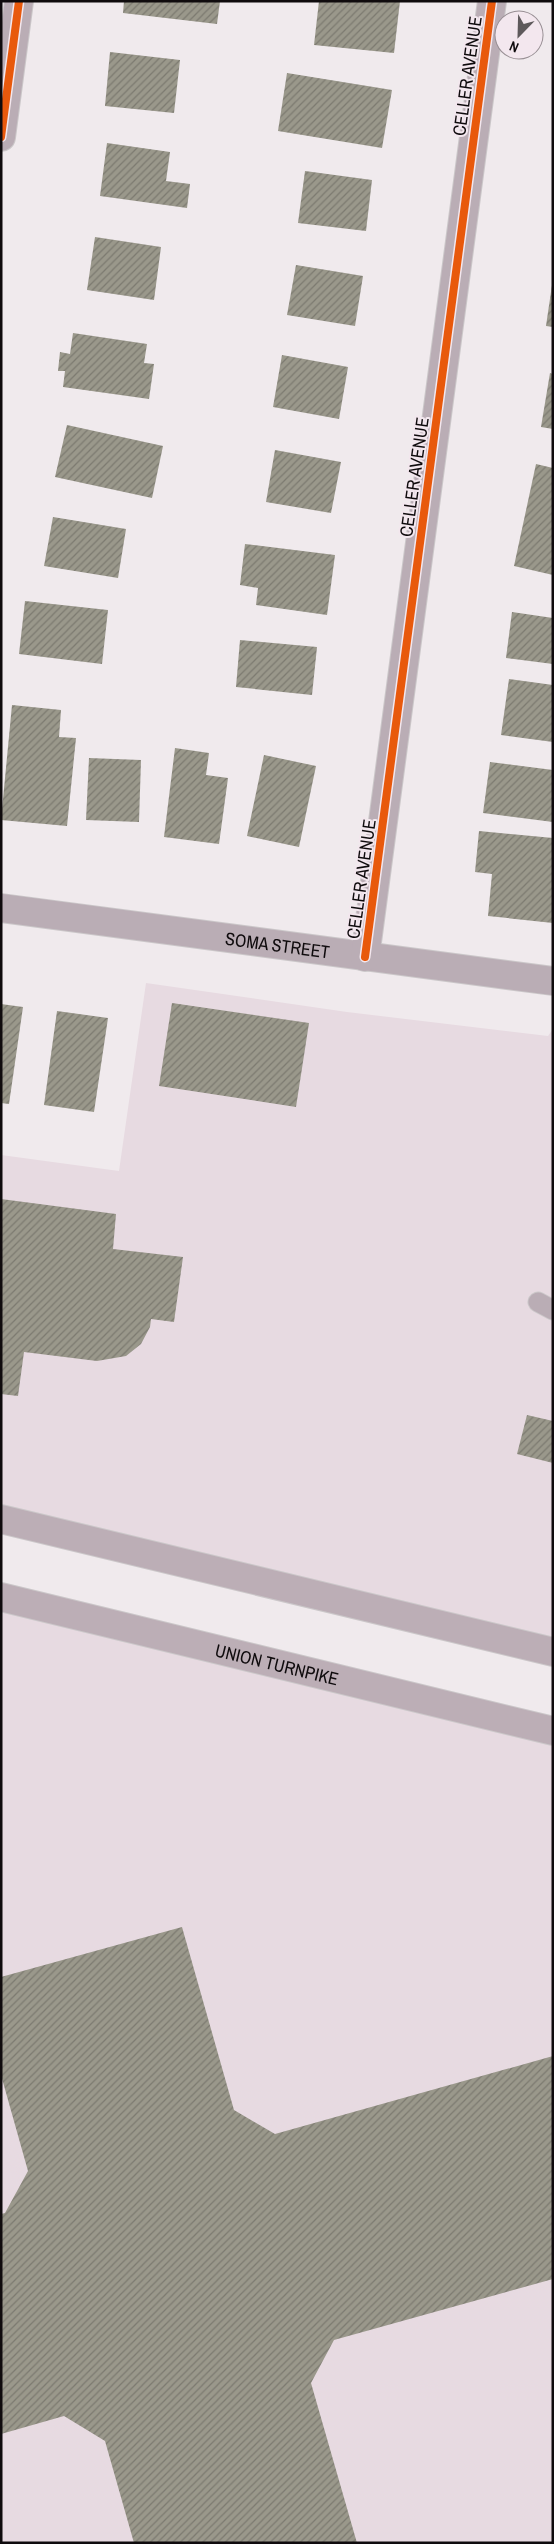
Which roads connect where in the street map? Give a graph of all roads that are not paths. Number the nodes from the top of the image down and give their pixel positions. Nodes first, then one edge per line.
1 (19, 1) edge
2 (492, 1) edge
3 (1, 137) edge
4 (1, 908) edge
5 (365, 957) junction
6 (553, 981) edge
7 (1, 1519) edge
8 (1, 1597) edge
9 (553, 1652) edge
10 (553, 1732) edge

1 - 3 street
2 - 5 street, CELLER AVENUE
4 - 5 street, SOMA STREET
5 - 6 street, SOMA STREET
7 - 9 main road
8 - 10 main road, UNION TURNPIKE

